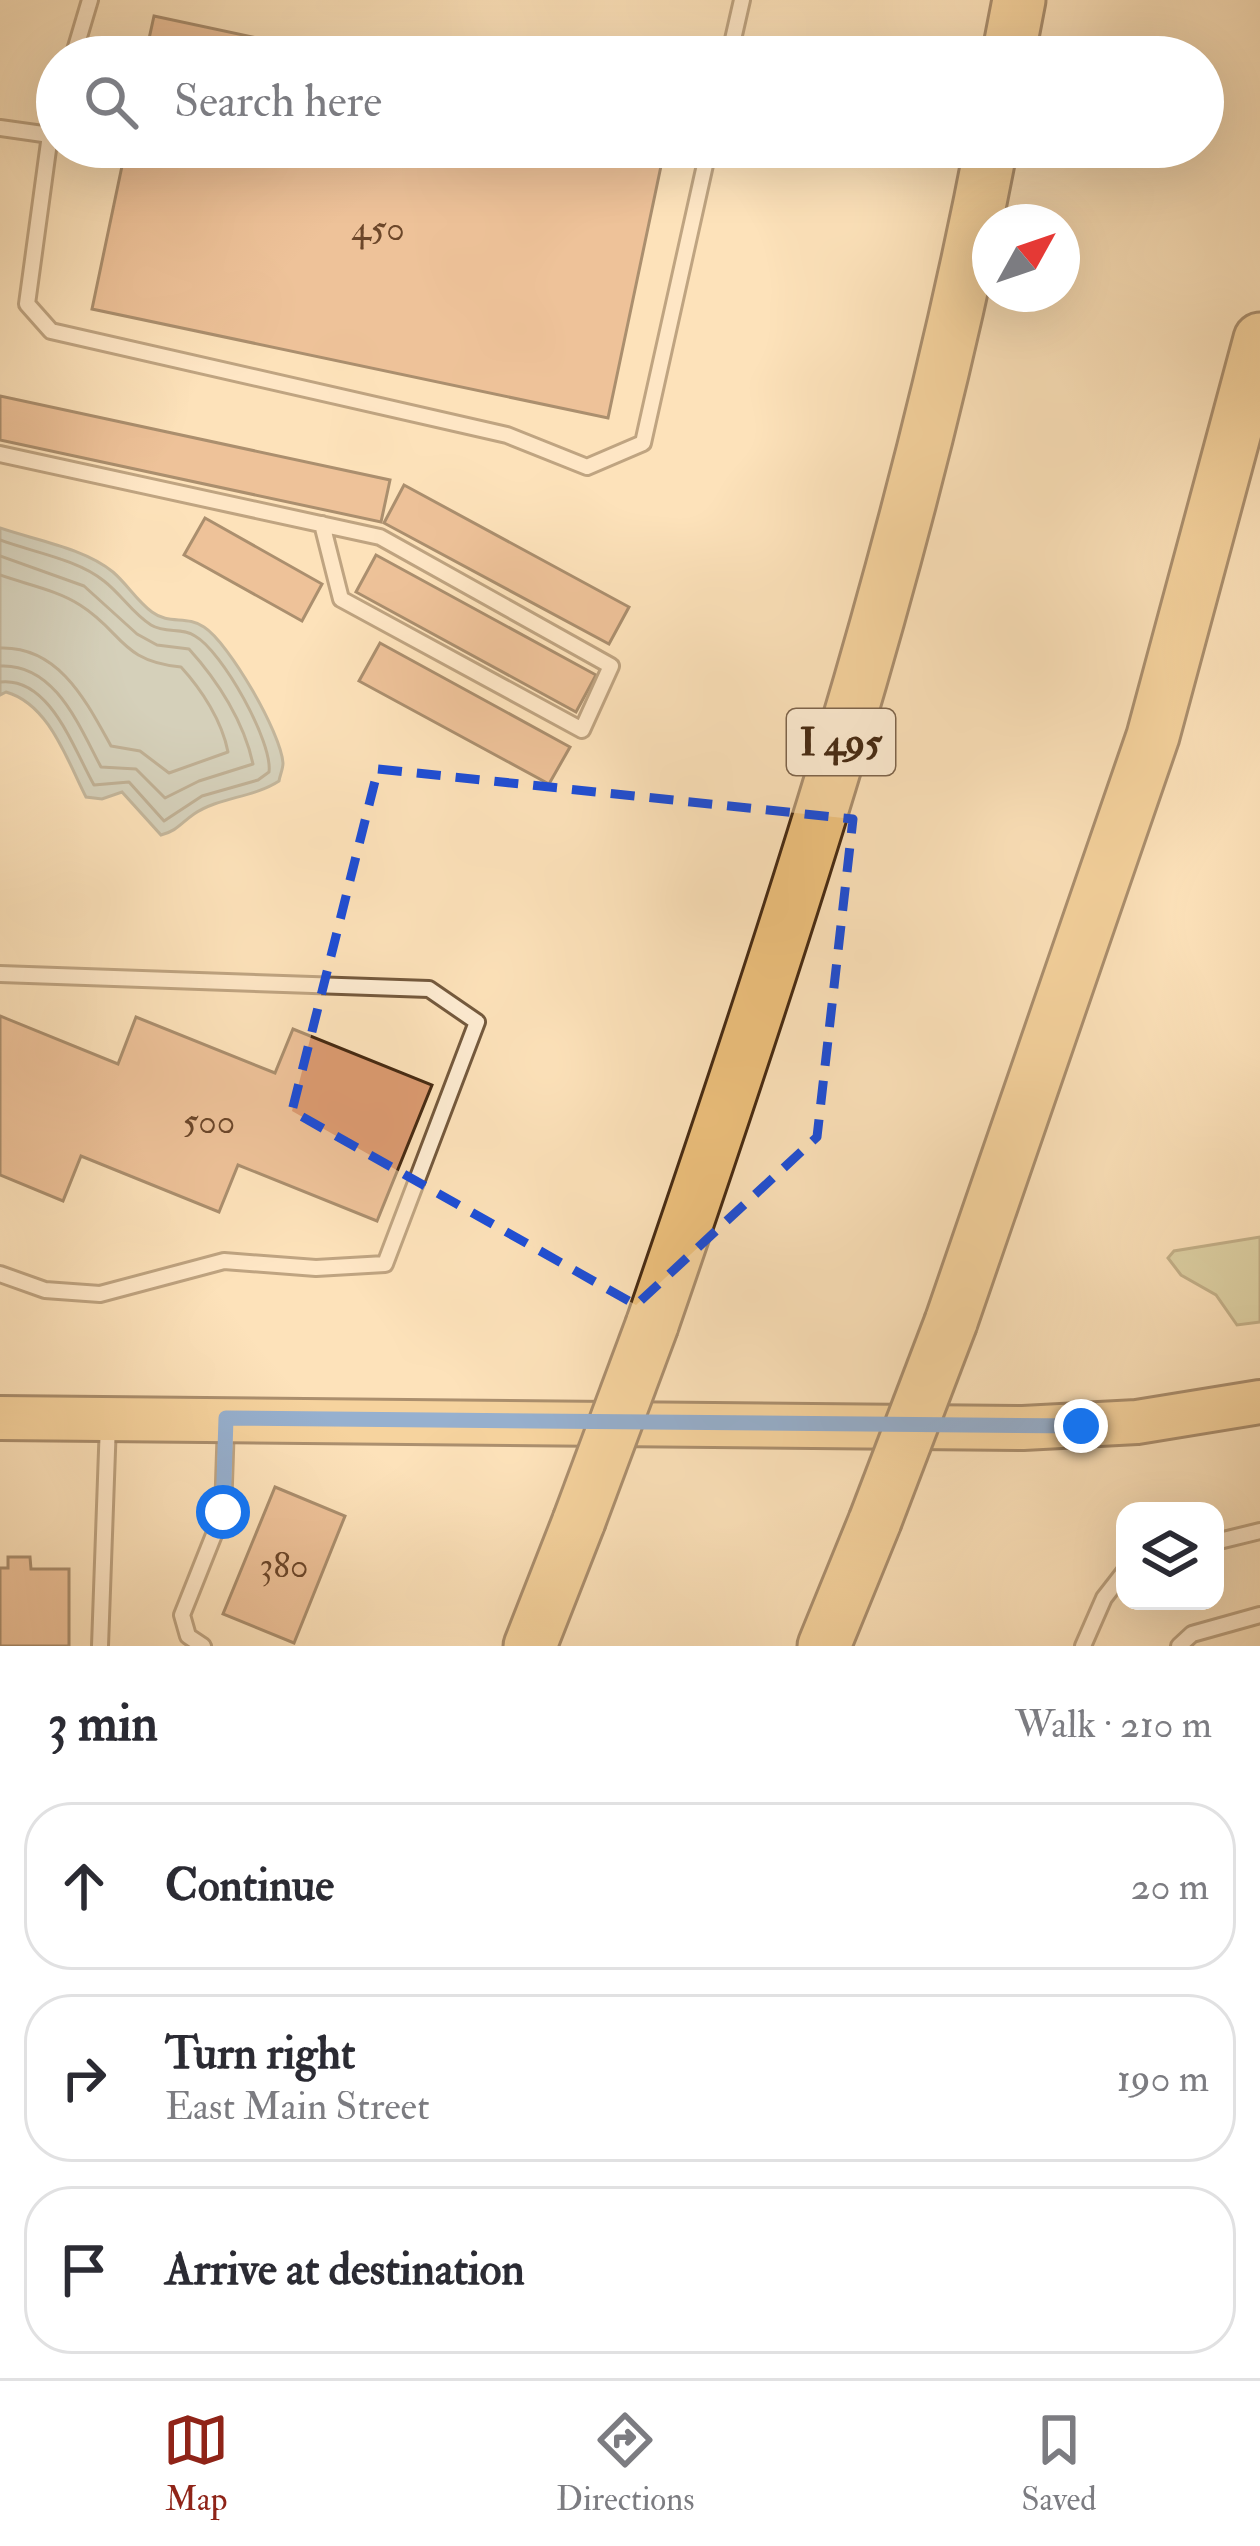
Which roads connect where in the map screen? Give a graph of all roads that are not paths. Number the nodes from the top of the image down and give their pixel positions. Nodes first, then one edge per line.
1 (90, 0) edge
2 (742, 0) edge
3 (1019, 0) edge
4 (79, 36) edge
5 (734, 36) edge
6 (1013, 36) edge
7 (0, 128) edge
8 (36, 133) edge
9 (46, 168) edge
10 (704, 168) edge
11 (986, 168) edge
12 (1260, 339) edge
13 (0, 454) edge
14 (322, 524) junction
15 (0, 974) edge
16 (0, 1274) edge
17 (1260, 1402) edge
18 (0, 1418) edge
19 (109, 1418) junction
20 (226, 1418) junction
21 (1260, 1531) edge
22 (1224, 1540) edge
23 (1116, 1583) edge
24 (1260, 1615) edge
25 (100, 1646) edge
26 (203, 1646) edge
27 (530, 1646) edge
28 (824, 1646) edge
29 (1083, 1646) edge
30 (1179, 1646) edge

1 - 4 lane
2 - 5 lane
3 - 6 highway
7 - 8 lane
9 - 10 lane
11 - 27 highway, I 495, bridge
12 - 28 highway, bridge
13 - 14 lane
14 - 14 lane
15 - 16 lane
17 - 20 main road
18 - 19 main road
19 - 20 main road
19 - 25 lane
20 - 26 lane
21 - 22 lane
23 - 29 lane
24 - 30 lane

